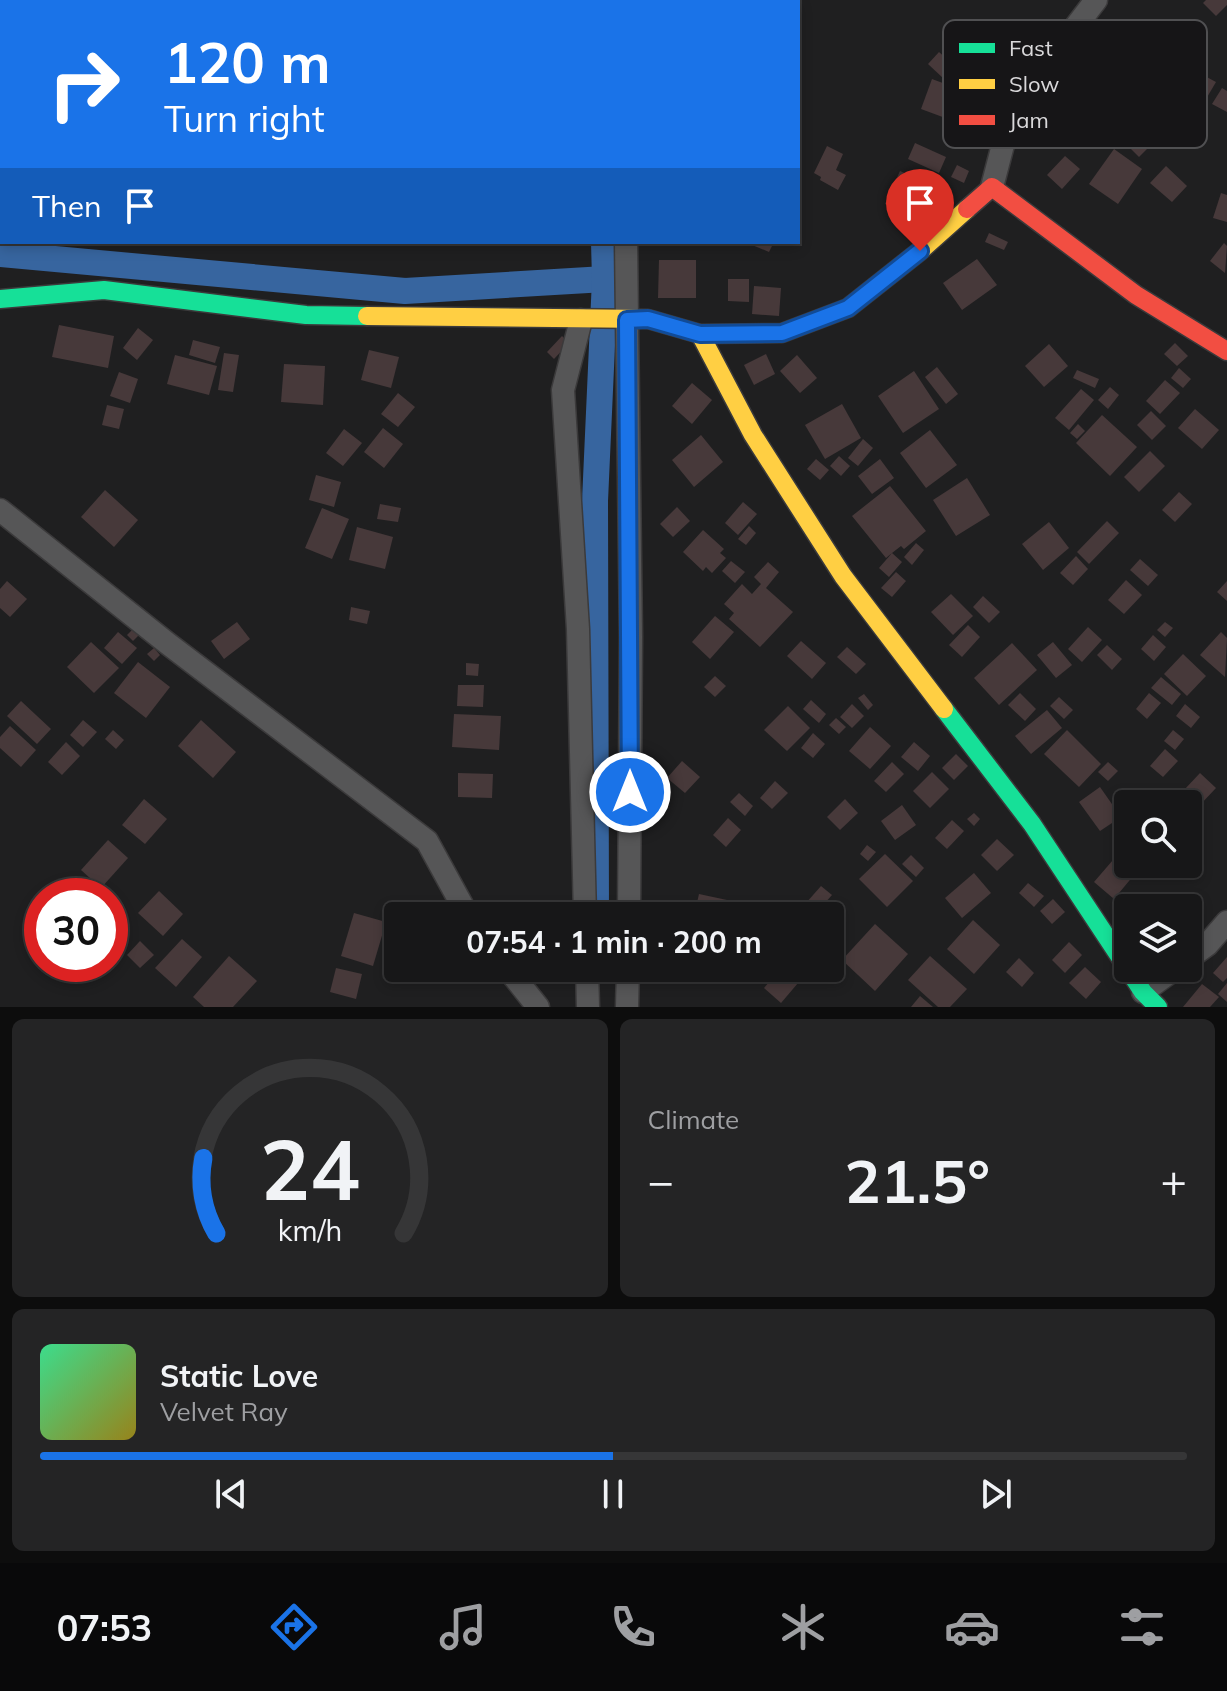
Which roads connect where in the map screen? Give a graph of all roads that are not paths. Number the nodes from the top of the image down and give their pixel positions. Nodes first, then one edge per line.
1 (1096, 0) edge
2 (1081, 20) edge
3 (1002, 148) edge
4 (992, 187) junction
5 (626, 244) edge
6 (0, 299) edge
7 (582, 320) junction
8 (626, 320) junction
9 (700, 334) junction
10 (1227, 351) edge
11 (0, 510) edge
12 (460, 902) edge
13 (585, 902) edge
14 (629, 902) edge
15 (1227, 922) edge
16 (1202, 949) edge
17 (518, 982) edge
18 (587, 982) edge
19 (628, 982) edge
20 (1165, 982) edge
21 (1151, 1000) edge
22 (538, 1007) edge
23 (588, 1007) edge
24 (627, 1007) edge

1 - 2 street
3 - 4 street
4 - 9 street
4 - 10 street
5 - 8 street
6 - 7 street
7 - 8 street
7 - 13 street
8 - 9 street
8 - 14 street
9 - 21 street
11 - 12 street
15 - 16 street
17 - 22 street
18 - 23 street
19 - 24 street
20 - 21 street

